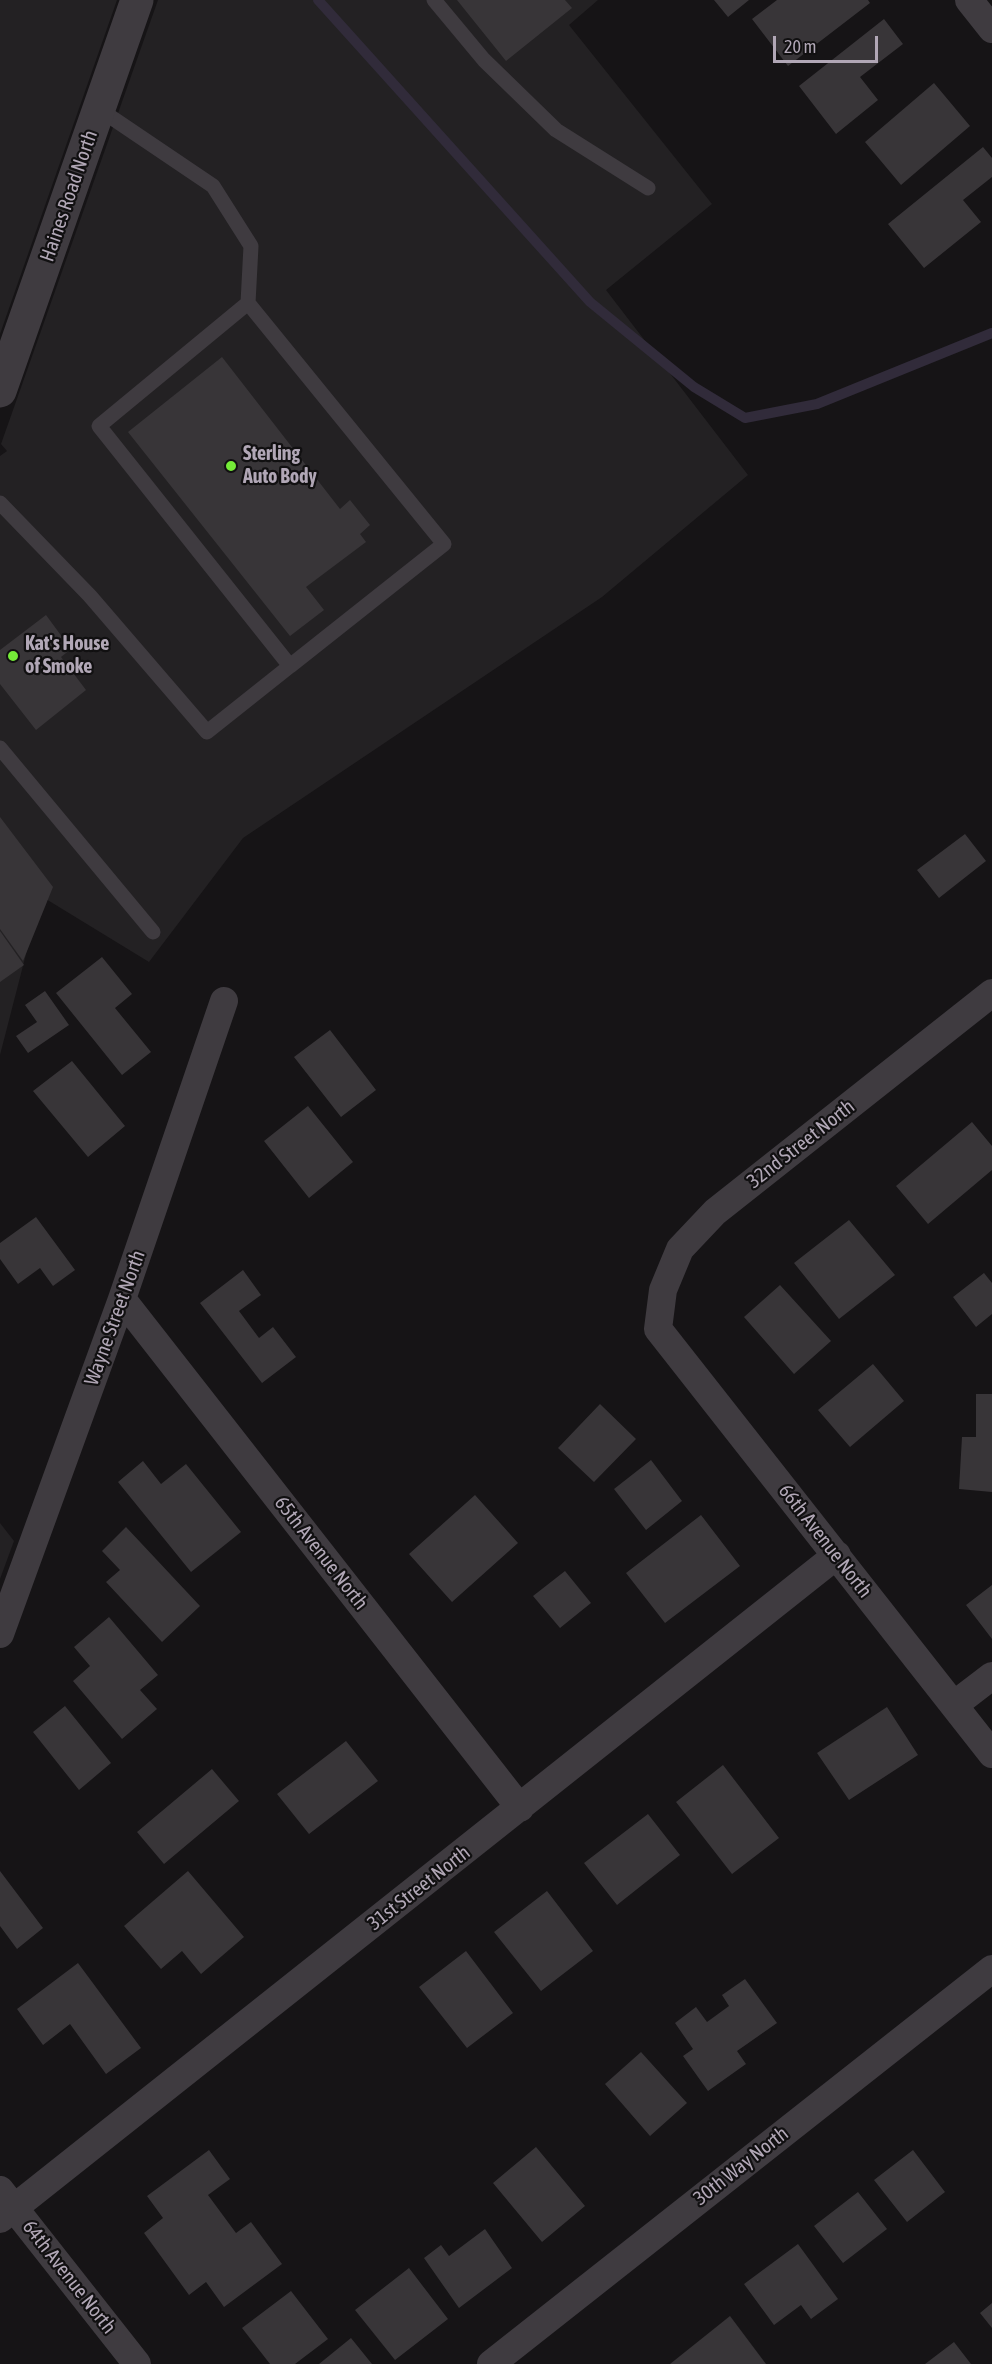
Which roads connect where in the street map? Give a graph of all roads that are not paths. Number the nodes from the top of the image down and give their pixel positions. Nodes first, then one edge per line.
1 (137, 0) edge
2 (434, 0) edge
3 (969, 0) edge
4 (992, 29) edge
5 (99, 109) junction
6 (648, 188) dead end
7 (248, 303) junction
8 (0, 391) edge
9 (0, 503) edge
10 (290, 666) junction
11 (0, 748) edge
12 (153, 932) dead end
13 (992, 993) edge
14 (224, 1001) dead end
15 (122, 1299) junction
16 (658, 1329) joint
17 (837, 1556) junction
18 (0, 1634) edge
19 (992, 1676) edge
20 (954, 1706) junction
21 (992, 1754) edge
22 (520, 1808) junction
23 (992, 1969) edge
24 (5, 2206) edge
25 (137, 2364) edge
26 (490, 2364) edge

1 - 5 street, Haines Road North
2 - 6 lane
3 - 4 street
5 - 7 lane
5 - 8 street, Haines Road North
7 - 10 lane
7 - 10 lane
9 - 10 lane
11 - 12 lane
13 - 16 street, 32nd Street North
14 - 15 street, Wayne Street North
15 - 18 street, Wayne Street North
15 - 22 street, 65th Avenue North
16 - 17 street, 66th Avenue North
17 - 20 street, 66th Avenue North
17 - 22 street, 31st Street North
19 - 20 street
20 - 21 street, 66th Avenue North
22 - 24 street, 31st Street North
23 - 26 street, 30th Way North
24 - 25 street, 64th Avenue North

